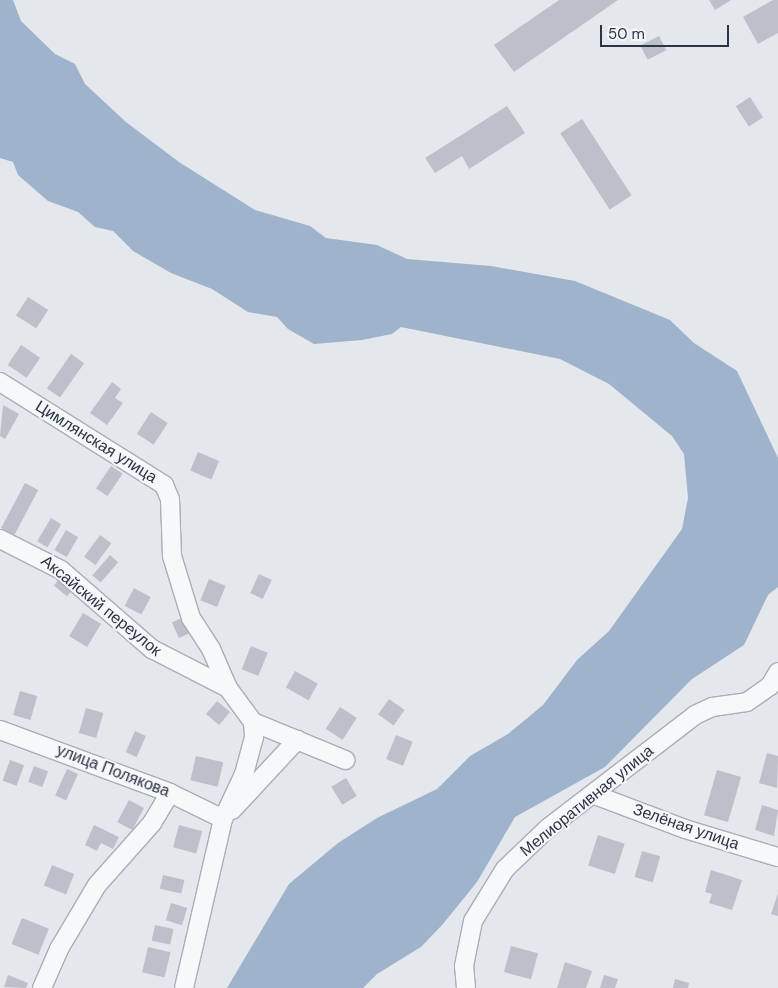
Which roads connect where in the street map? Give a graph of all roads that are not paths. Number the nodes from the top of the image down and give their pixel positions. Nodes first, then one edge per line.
1 (0, 382) edge
2 (0, 539) edge
3 (778, 672) edge
4 (228, 688) junction
5 (253, 722) junction
6 (0, 730) edge
7 (296, 740) junction
8 (346, 760) dead end
9 (170, 793) junction
10 (595, 795) junction
11 (223, 819) junction
12 (778, 857) edge
13 (42, 988) edge
14 (184, 988) edge
15 (466, 988) edge

1 - 4 street, Цимлянская улица
2 - 4 street, Аксайский переулок
3 - 10 street, Мелиоративная улица
4 - 5 street, Цимлянская улица
5 - 7 street
5 - 11 street
6 - 9 street, улица Полякова
7 - 8 street
7 - 11 street
9 - 11 street, улица Полякова
9 - 13 street
10 - 12 street, Зелёная улица
10 - 15 street, Мелиоративная улица
11 - 14 street

